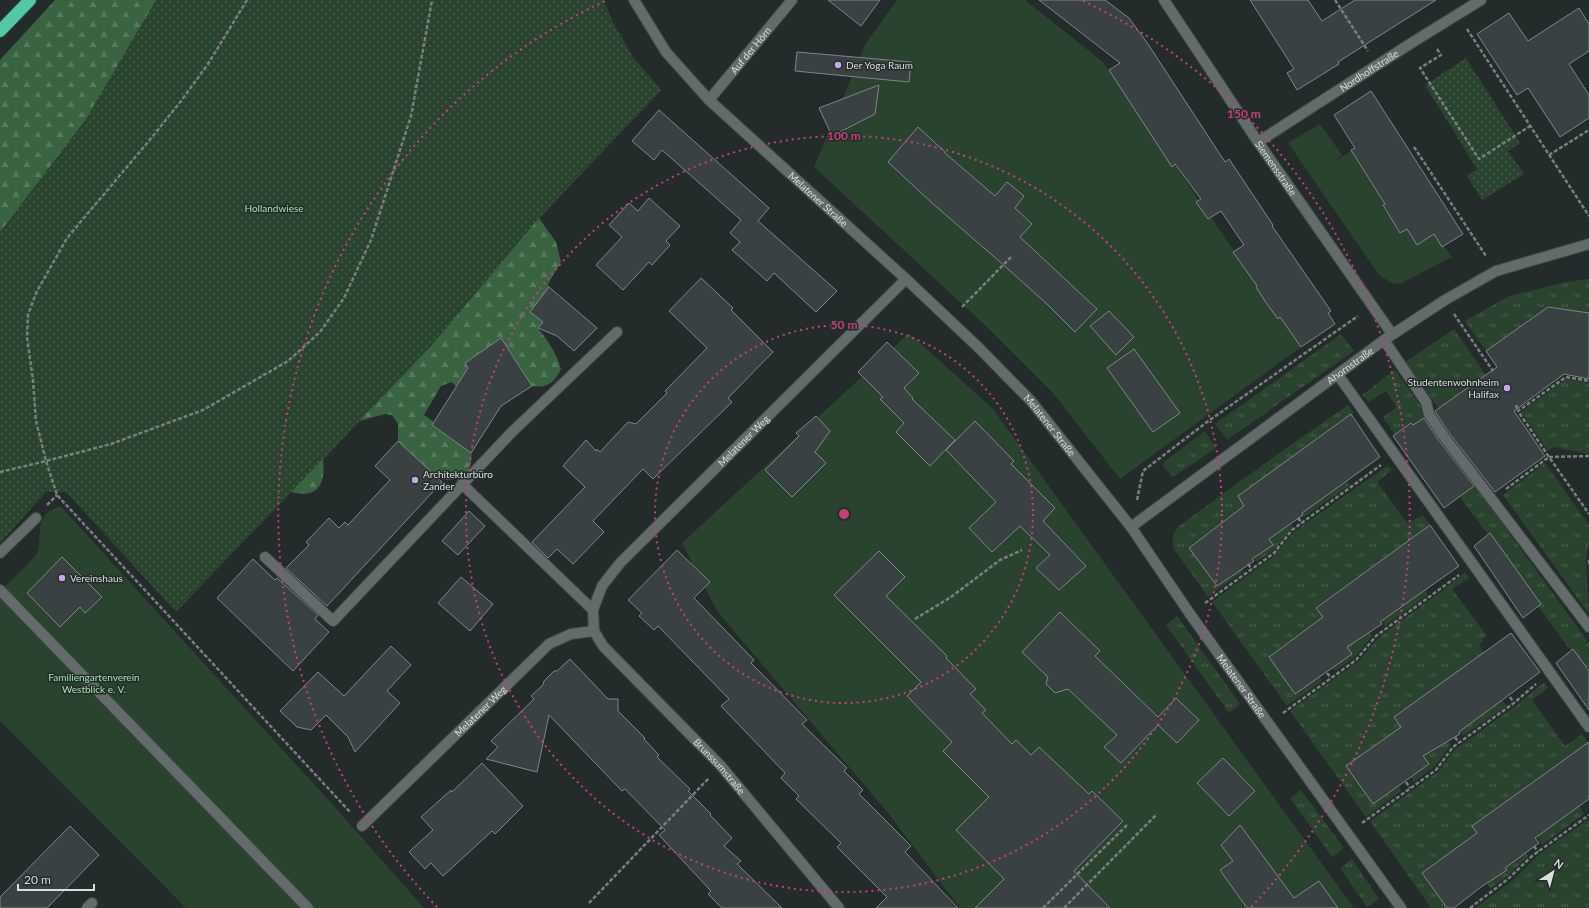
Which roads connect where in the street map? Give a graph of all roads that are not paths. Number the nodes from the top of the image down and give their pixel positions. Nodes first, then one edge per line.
1 (30, 0) edge
2 (634, 0) edge
3 (1164, 0) edge
4 (1481, 0) edge
5 (792, 1) edge
6 (0, 31) edge
7 (709, 100) junction
8 (1258, 142) junction
9 (1589, 244) edge
10 (906, 279) junction
11 (617, 332) dead end
12 (1388, 337) junction
13 (1338, 375) junction
14 (462, 484) junction
15 (36, 518) dead end
16 (1131, 527) junction
17 (0, 553) edge
18 (264, 557) dead end
19 (0, 590) edge
20 (593, 610) junction
21 (1589, 627) edge
22 (594, 631) junction
23 (1589, 727) edge
24 (362, 826) road end
25 (308, 908) edge
26 (839, 908) edge
27 (1401, 908) edge

1 - 6 highway
2 - 7 street, Melatener Straße
3 - 8 street, Siemensstraße
4 - 8 street, Nordhoffstraße
5 - 7 street, Auf der Hörn
7 - 10 street, Melatener Straße
8 - 12 street, Siemensstraße
9 - 12 street, Ahornstraße
10 - 16 street, Melatener Straße
10 - 20 street, Melatener Weg
11 - 14 street
12 - 13 street, Ahornstraße
12 - 21 street, Siemensstraße
13 - 16 street, Ahornstraße
13 - 23 street
14 - 18 street
14 - 20 street
15 - 17 street
16 - 27 street, Melatener Straße
19 - 25 street
20 - 22 street, Melatener Weg
22 - 24 street, Melatener Weg
22 - 26 street, Brunssumstraße

